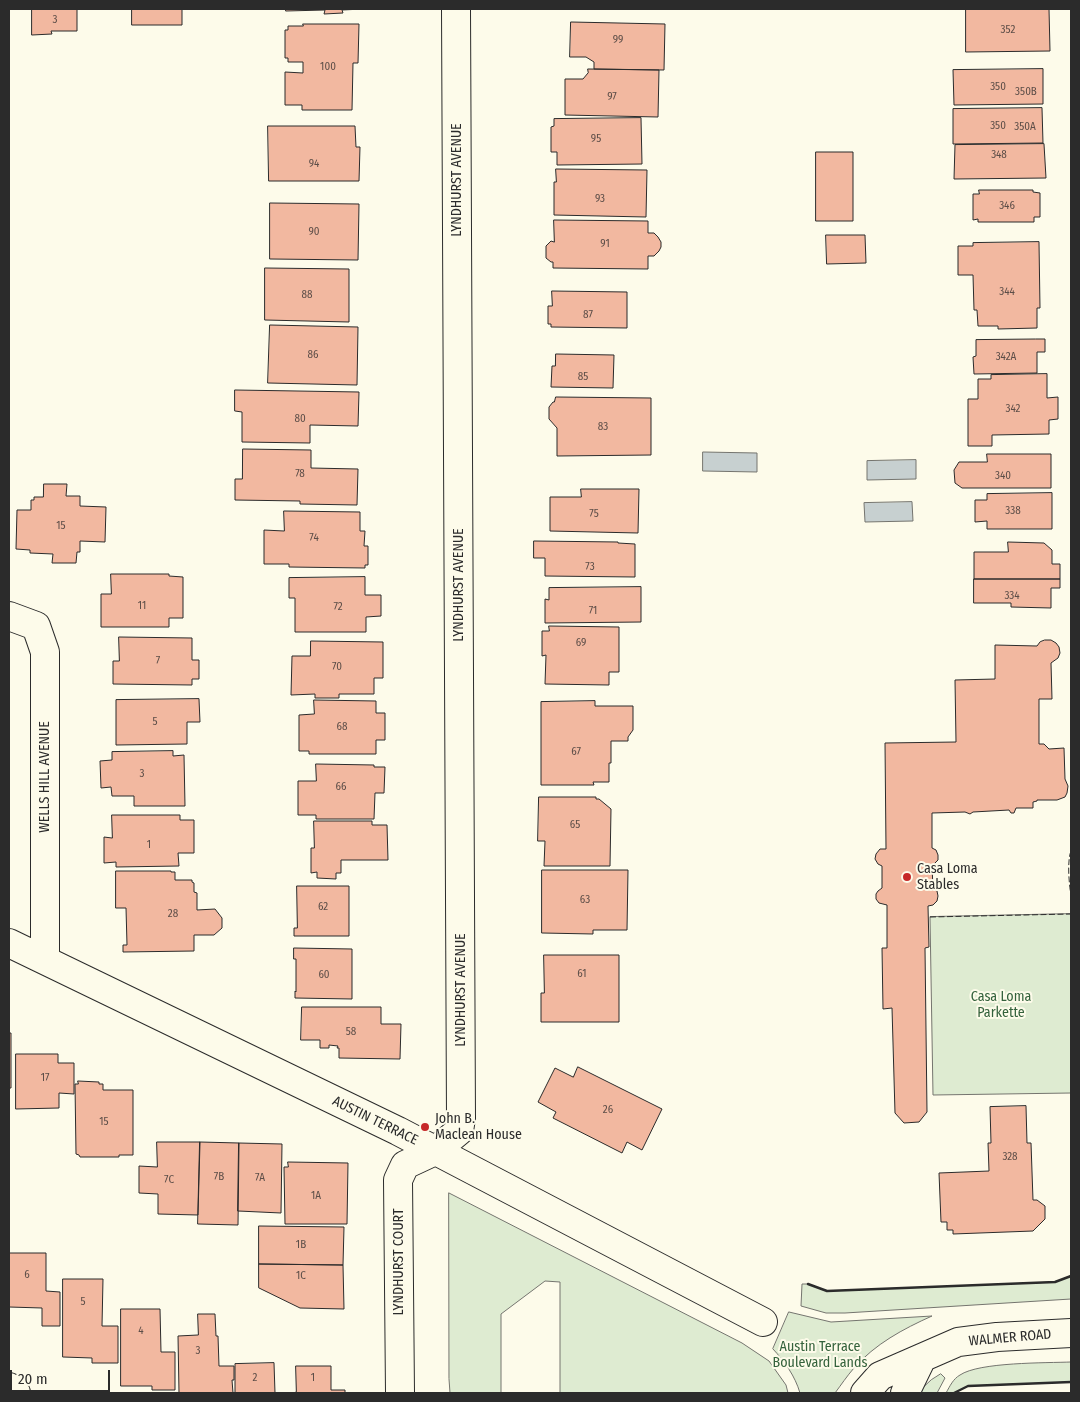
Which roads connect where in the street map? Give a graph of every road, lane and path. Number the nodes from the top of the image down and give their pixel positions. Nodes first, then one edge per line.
1 (456, 9) edge
2 (9, 616) edge
3 (9, 942) edge
4 (45, 959) junction
5 (435, 1151) junction
6 (763, 1322) dead end
7 (1071, 1333) edge
8 (922, 1358) junction
9 (9, 1387) edge
10 (16, 1393) edge
11 (400, 1393) edge
12 (865, 1393) edge
13 (905, 1393) edge

1 - 5 street, LYNDHURST AVENUE
2 - 4 street, WELLS HILL AVENUE
3 - 4 street, AUSTIN TERRACE
4 - 5 street, AUSTIN TERRACE
5 - 6 street, AUSTIN TERRACE
5 - 11 street, LYNDHURST COURT
7 - 8 street, WALMER ROAD
8 - 12 street, WALMER ROAD
8 - 13 street
9 - 10 street

